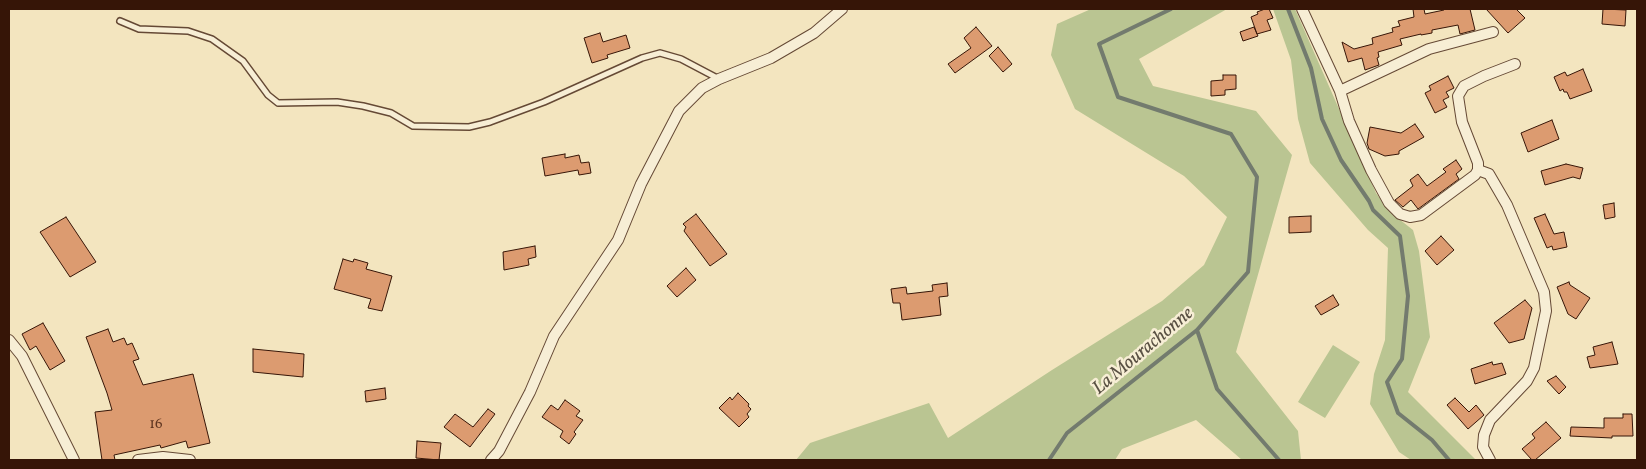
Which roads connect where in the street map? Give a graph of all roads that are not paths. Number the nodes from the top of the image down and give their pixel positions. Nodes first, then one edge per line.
1 (842, 9) edge
2 (1302, 9) edge
3 (120, 21) dead end
4 (1494, 32) dead end
5 (1515, 64) dead end
6 (719, 79) junction
7 (1340, 91) junction
8 (1478, 170) junction
9 (9, 340) edge
10 (74, 460) edge
11 (138, 460) edge
12 (190, 460) edge
13 (491, 460) edge
14 (1490, 460) edge

1 - 6 street
2 - 7 street
3 - 6 lane
4 - 7 street
5 - 8 street
6 - 13 street
7 - 8 street
8 - 14 street
9 - 10 street
11 - 12 street

